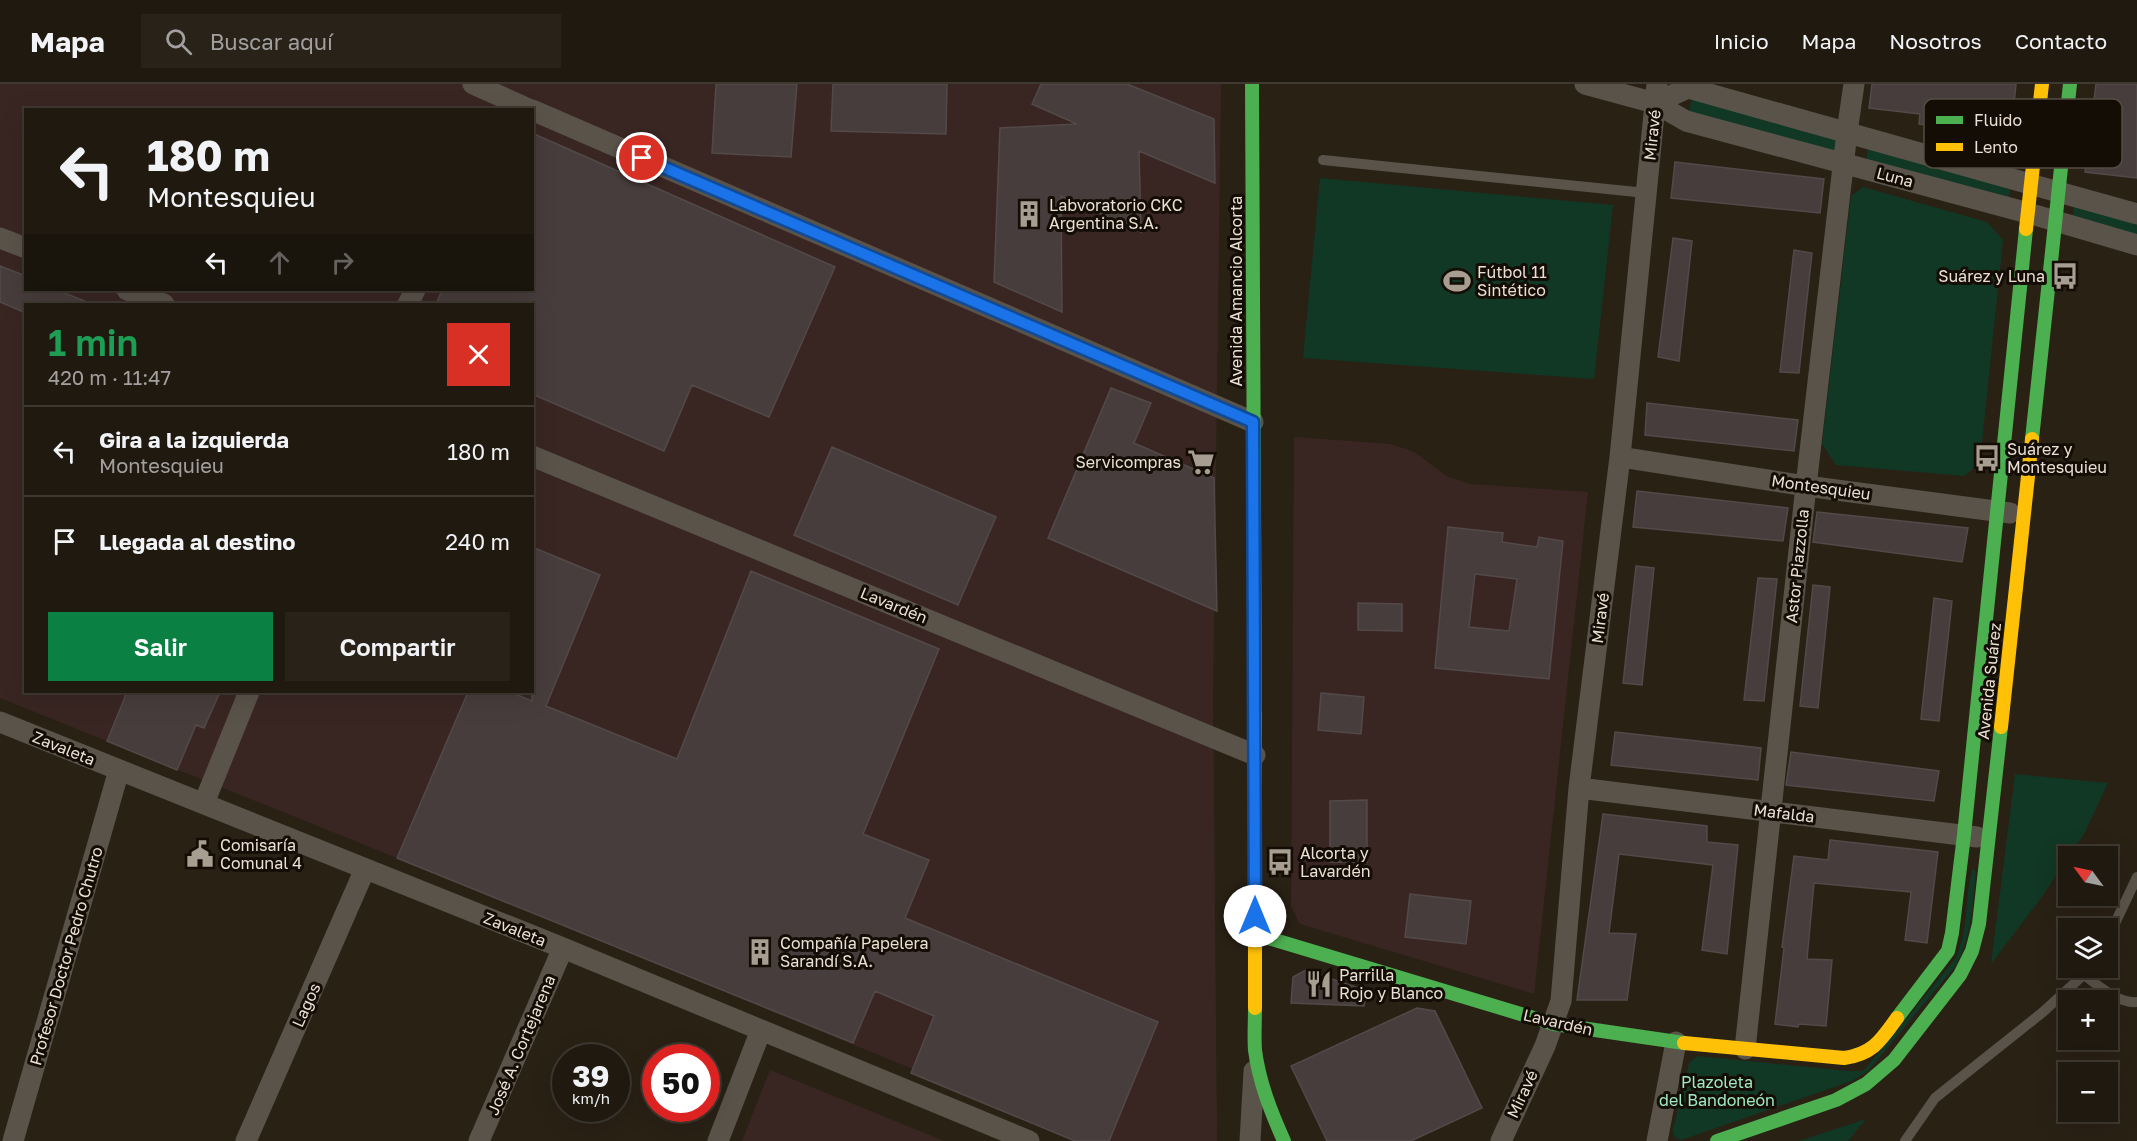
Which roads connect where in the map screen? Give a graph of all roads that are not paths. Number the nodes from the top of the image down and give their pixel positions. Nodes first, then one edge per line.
1 (473, 84) edge
2 (1251, 84) edge
3 (1585, 84) edge
4 (1854, 84) edge
5 (2042, 84) edge
6 (2070, 84) edge
7 (1656, 93) edge
8 (497, 96) edge
9 (2040, 99) edge
10 (2068, 99) edge
11 (527, 108) edge
12 (534, 111) edge
13 (1847, 132) junction
14 (1924, 153) edge
15 (1323, 160) dead end
16 (1844, 164) junction
17 (1977, 168) edge
18 (2033, 168) edge
19 (2061, 168) edge
20 (2031, 183) junction
21 (2058, 191) junction
22 (1646, 194) junction
23 (2028, 213) junction
24 (2137, 214) edge
25 (2055, 221) junction
26 (0, 238) edge
27 (2137, 245) edge
28 (24, 247) edge
29 (130, 291) edge
30 (161, 303) edge
31 (1253, 422) junction
32 (534, 457) edge
33 (1620, 457) junction
34 (1806, 486) junction
35 (1996, 511) junction
36 (2023, 514) junction
37 (249, 693) edge
38 (0, 722) edge
39 (1255, 755) junction
40 (119, 770) junction
41 (1579, 788) junction
42 (204, 803) junction
43 (1771, 811) junction
44 (1964, 835) junction
45 (1989, 839) junction
46 (366, 868) junction
47 (2137, 877) edge
48 (2118, 918) edge
49 (1255, 934) junction
50 (563, 948) junction
51 (2079, 978) edge
52 (2094, 978) edge
53 (2137, 1002) edge
54 (1554, 1024) junction
55 (761, 1030) junction
56 (1676, 1042) junction
57 (1255, 1049) junction
58 (1745, 1049) junction
59 (1869, 1052) joint
60 (13, 1141) edge
61 (246, 1141) edge
62 (479, 1141) edge
63 (718, 1141) edge
64 (1029, 1141) edge
65 (1250, 1141) edge
66 (1284, 1141) edge
67 (1501, 1141) edge
68 (1657, 1141) edge
69 (1717, 1141) edge
70 (1905, 1141) edge

1 - 8 street
2 - 31 street, Avenida Amancio Alcorta
3 - 7 street, Luna
4 - 13 street, Astor Piazzolla
5 - 9 street, Avenida Suárez
6 - 10 street, Avenida Suárez
7 - 13 street, Luna
7 - 16 street, Luna
7 - 22 street, Miravé
8 - 11 street
12 - 31 street
13 - 14 street, Luna
13 - 16 street, Astor Piazzolla
15 - 22 lane
16 - 23 street, Luna
16 - 34 street, Astor Piazzolla
17 - 20 street, Luna
18 - 20 street, Avenida Suárez
19 - 21 street, Avenida Suárez
20 - 21 street, Luna
20 - 23 street, Avenida Suárez
21 - 24 street, Luna
21 - 25 street, Avenida Suárez
22 - 33 street, Miravé
23 - 25 street, Luna
23 - 35 street, Avenida Suárez
25 - 27 street, Luna
25 - 36 street, Avenida Suárez
26 - 28 street
29 - 30 street
31 - 39 street, Avenida Amancio Alcorta
32 - 39 street, Lavardén
33 - 34 street, Montesquieu
33 - 41 street, Miravé
34 - 35 street, Montesquieu
34 - 43 street, Astor Piazzolla
35 - 36 street, Montesquieu
35 - 44 street, Avenida Suárez
36 - 45 street, Avenida Suárez
37 - 42 street
38 - 40 street, Zavaleta
39 - 49 street, Avenida Amancio Alcorta
40 - 42 street, Zavaleta
40 - 60 street, Profesor Doctor Pedro Chutro
41 - 43 street, Mafalda
41 - 54 street, Miravé
42 - 46 street, Zavaleta
43 - 44 street, Mafalda
43 - 58 street, Astor Piazzolla
44 - 45 street, Mafalda
44 - 59 street, Avenida Suárez
45 - 69 street, Avenida Suárez
46 - 50 street, Zavaleta
46 - 61 street, Lagos
47 - 48 lane
49 - 54 street, Lavardén
49 - 57 street, Avenida Amancio Alcorta
50 - 55 street, Zavaleta
50 - 62 street, José A. Cortejarena
51 - 70 lane
52 - 53 lane
54 - 56 street, Lavardén
54 - 67 street, Miravé
55 - 63 street
55 - 64 street, Zavaleta
56 - 58 street, Lavardén
56 - 68 street
57 - 65 street
57 - 66 street, Avenida Amancio Alcorta
58 - 59 street, Lavardén

